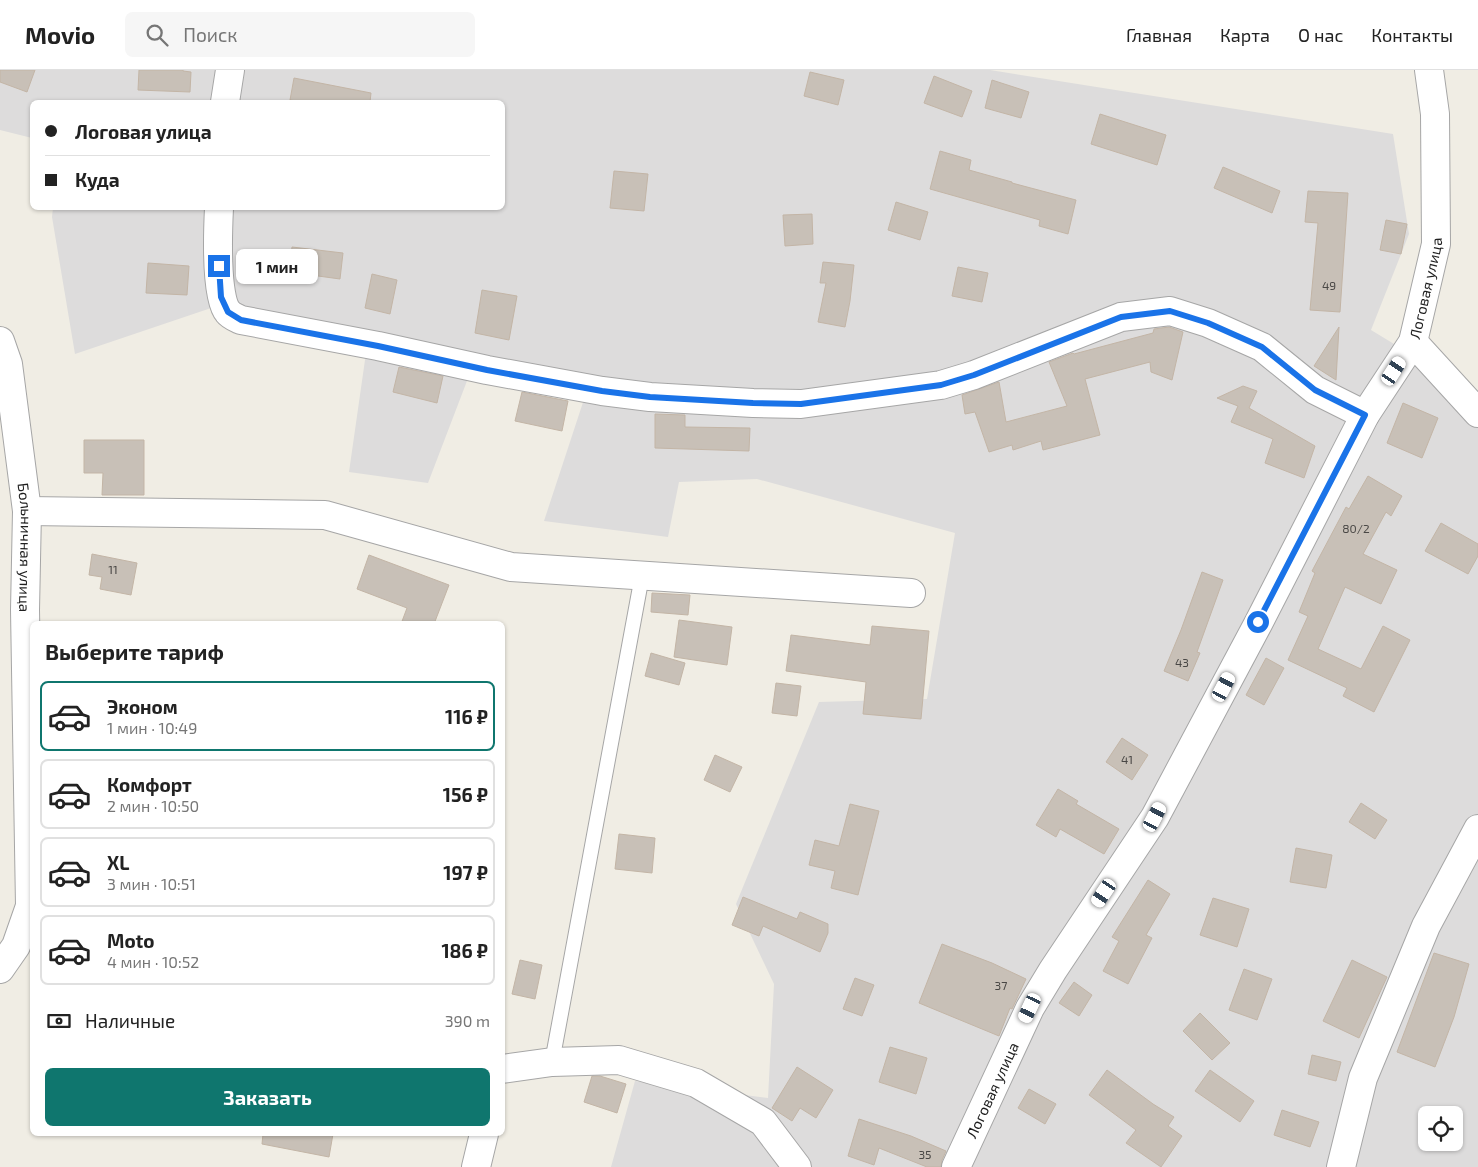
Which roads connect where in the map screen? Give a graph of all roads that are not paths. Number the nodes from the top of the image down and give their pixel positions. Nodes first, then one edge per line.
1 (230, 70) edge
2 (1429, 70) edge
3 (225, 100) edge
4 (219, 210) edge
5 (0, 341) edge
6 (1413, 342) junction
7 (1478, 413) edge
8 (1365, 415) junction
9 (27, 511) junction
10 (642, 576) junction
11 (911, 593) dead end
12 (1478, 829) edge
13 (30, 860) edge
14 (30, 912) edge
15 (0, 969) edge
16 (552, 1062) junction
17 (505, 1068) edge
18 (484, 1136) edge
19 (476, 1167) edge
20 (797, 1167) edge
21 (956, 1167) edge
22 (1341, 1167) edge

1 - 3 street
2 - 6 street, Логовая улица
4 - 8 street
5 - 9 street, Больничная улица
6 - 7 street
6 - 8 street, Логовая улица
8 - 21 street, Логовая улица
9 - 10 street
9 - 13 street, Больничная улица
10 - 11 street
10 - 16 lane
12 - 22 street
14 - 15 street
16 - 17 street
16 - 20 street
18 - 19 street

